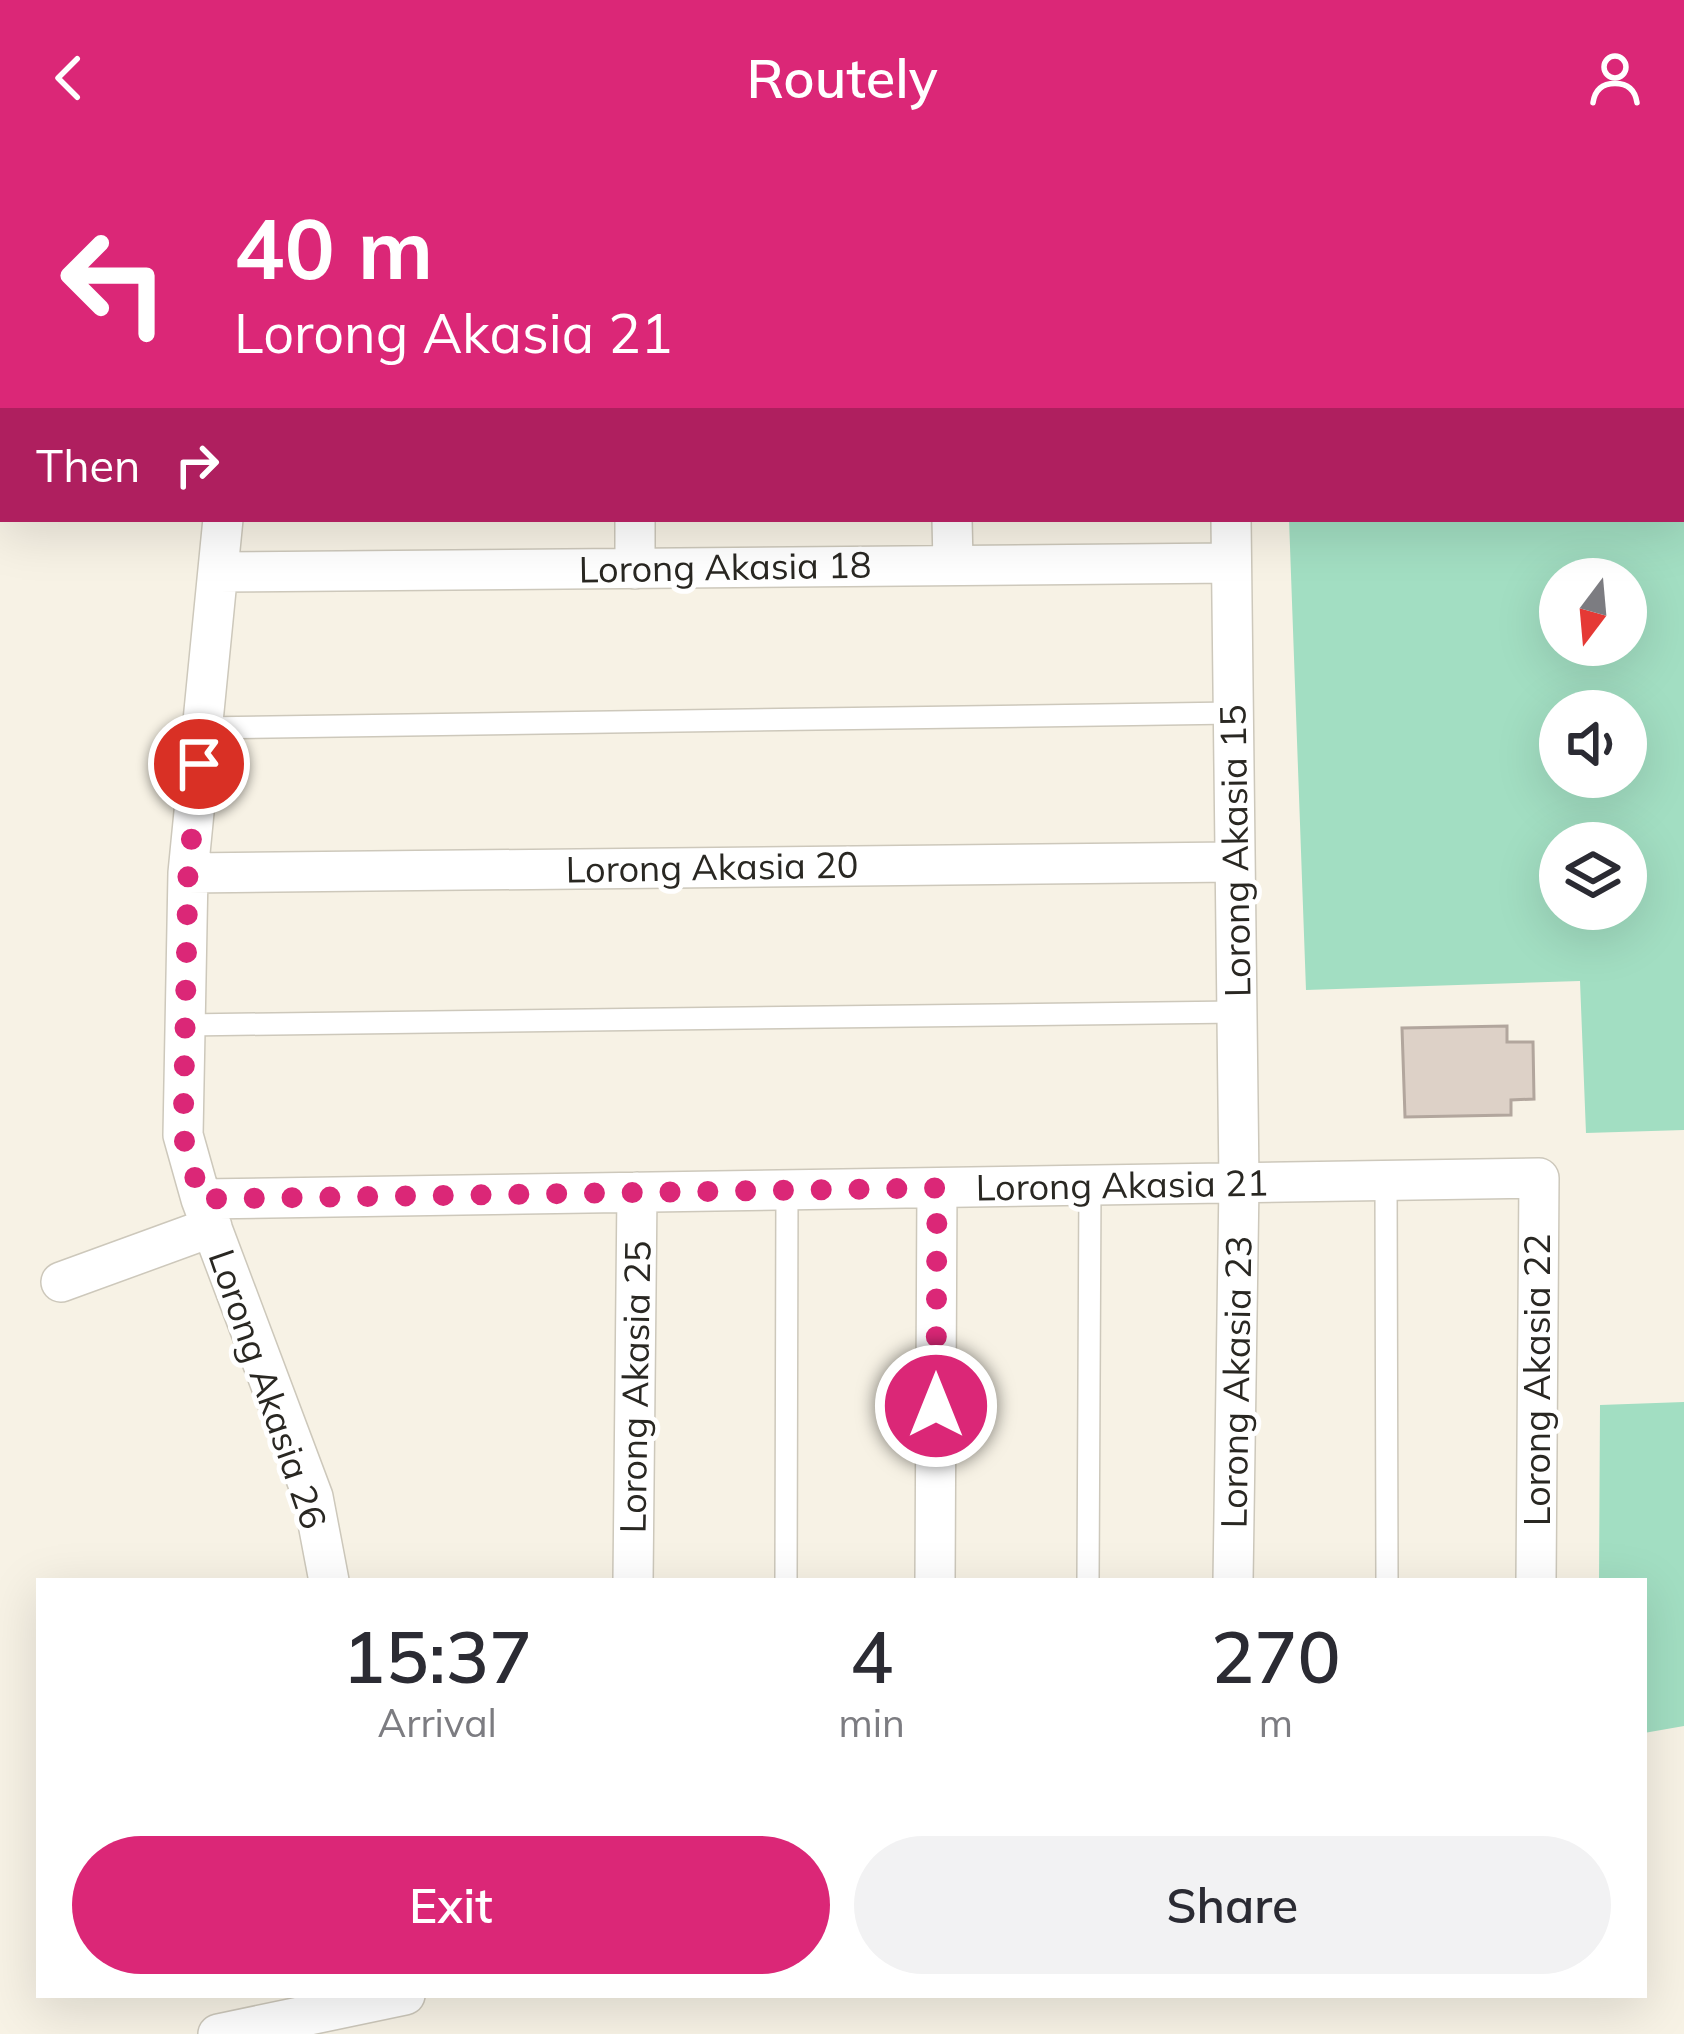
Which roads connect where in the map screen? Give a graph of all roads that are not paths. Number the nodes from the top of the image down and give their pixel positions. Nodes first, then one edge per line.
1 (223, 522) edge
2 (635, 522) edge
3 (952, 522) edge
4 (1231, 522) edge
5 (953, 563) junction
6 (1231, 563) junction
7 (635, 569) junction
8 (218, 572) junction
9 (1233, 713) junction
10 (202, 728) junction
11 (1235, 862) junction
12 (188, 873) junction
13 (1237, 1012) junction
14 (185, 1024) junction
15 (1538, 1178) joint
16 (1386, 1181) junction
17 (1239, 1183) junction
18 (1090, 1185) junction
19 (937, 1188) junction
20 (788, 1190) junction
21 (637, 1192) junction
22 (207, 1213) junction
23 (61, 1282) dead end
24 (328, 1578) edge
25 (633, 1578) edge
26 (787, 1578) edge
27 (935, 1578) edge
28 (1088, 1578) edge
29 (1233, 1578) edge
30 (1387, 1578) edge
31 (1536, 1578) edge
32 (384, 1998) edge
33 (238, 2019) edge

1 - 8 street, Lorong Akasia 26
2 - 7 street
3 - 5 street
4 - 6 street, Lorong Akasia 15
5 - 6 street, Lorong Akasia 18
5 - 7 street, Lorong Akasia 18
6 - 9 street, Lorong Akasia 15
7 - 8 street, Lorong Akasia 18
8 - 10 street, Lorong Akasia 26
9 - 10 lane
9 - 11 street, Lorong Akasia 15
10 - 12 street, Lorong Akasia 26
11 - 12 street, Lorong Akasia 20
11 - 13 street, Lorong Akasia 15
12 - 14 street, Lorong Akasia 26
13 - 14 lane
13 - 17 street, Lorong Akasia 15
14 - 22 street, Lorong Akasia 26
15 - 16 street, Lorong Akasia 21
15 - 31 street, Lorong Akasia 22
16 - 17 street, Lorong Akasia 21
16 - 30 lane
17 - 18 street, Lorong Akasia 21
17 - 29 street, Lorong Akasia 23
18 - 19 street, Lorong Akasia 21
18 - 28 lane
19 - 20 street, Lorong Akasia 21
19 - 27 street
20 - 21 street, Lorong Akasia 21
20 - 26 lane
21 - 22 street, Lorong Akasia 21
21 - 25 street, Lorong Akasia 25
22 - 23 street, Lorong Akasia 21
22 - 24 street, Lorong Akasia 26
32 - 33 street

